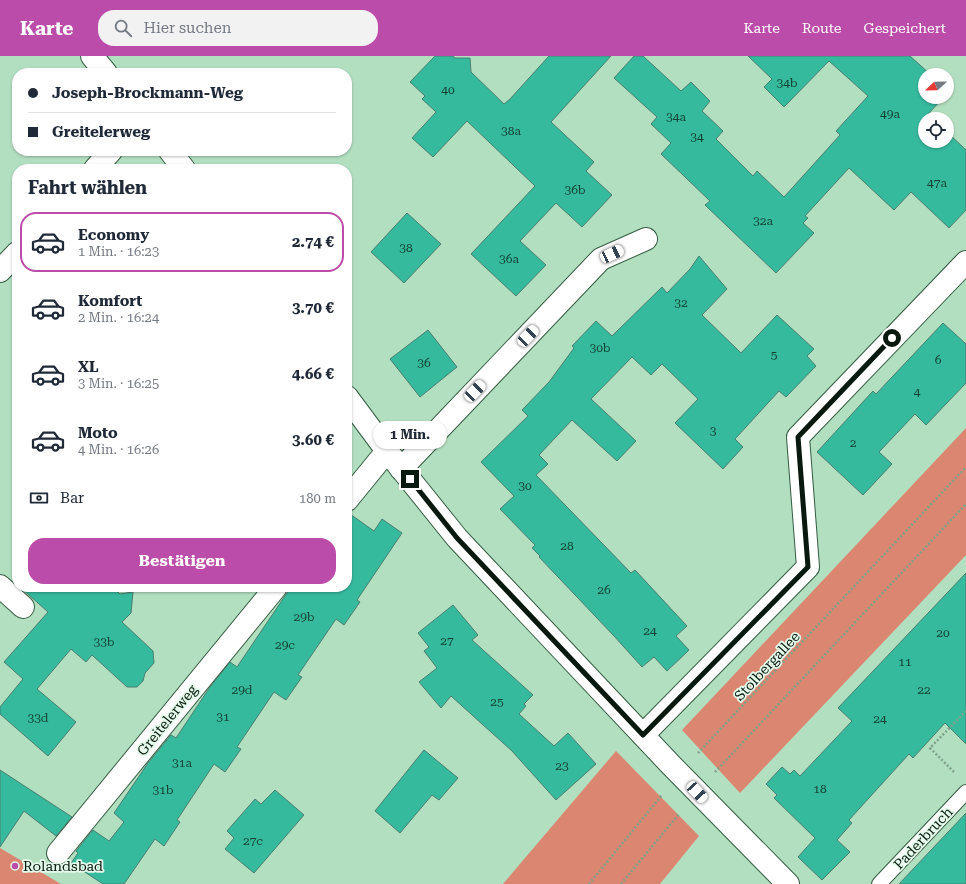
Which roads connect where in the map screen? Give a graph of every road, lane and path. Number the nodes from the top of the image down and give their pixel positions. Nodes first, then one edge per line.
1 (92, 56) edge
2 (102, 68) edge
3 (107, 156) edge
4 (174, 156) edge
5 (99, 164) edge
6 (180, 164) edge
7 (646, 239) dead end
8 (12, 258) edge
9 (966, 262) edge
10 (0, 271) edge
11 (352, 404) edge
12 (387, 451) junction
13 (966, 467) edge
14 (401, 468) junction
15 (352, 494) edge
16 (966, 504) edge
17 (0, 586) edge
18 (272, 592) edge
19 (23, 607) dead end
20 (966, 710) edge
21 (643, 735) junction
22 (956, 773) dead end
23 (679, 774) junction
24 (697, 792) junction
25 (966, 792) edge
26 (58, 853) dead end
27 (589, 884) edge
28 (621, 884) edge
29 (788, 884) edge
30 (879, 884) edge

1 - 2 street
3 - 5 street
4 - 6 street
7 - 14 street
8 - 10 street
9 - 21 street
11 - 12 street
12 - 14 street
12 - 15 street
13 - 23 path, Stolbergallee
14 - 21 street
16 - 24 path
17 - 19 street
18 - 26 street, Greitelerweg
20 - 22 path
21 - 23 street
23 - 24 street
23 - 27 path, Stolbergallee
24 - 28 path
24 - 29 street
25 - 30 lane, Paderbruch

